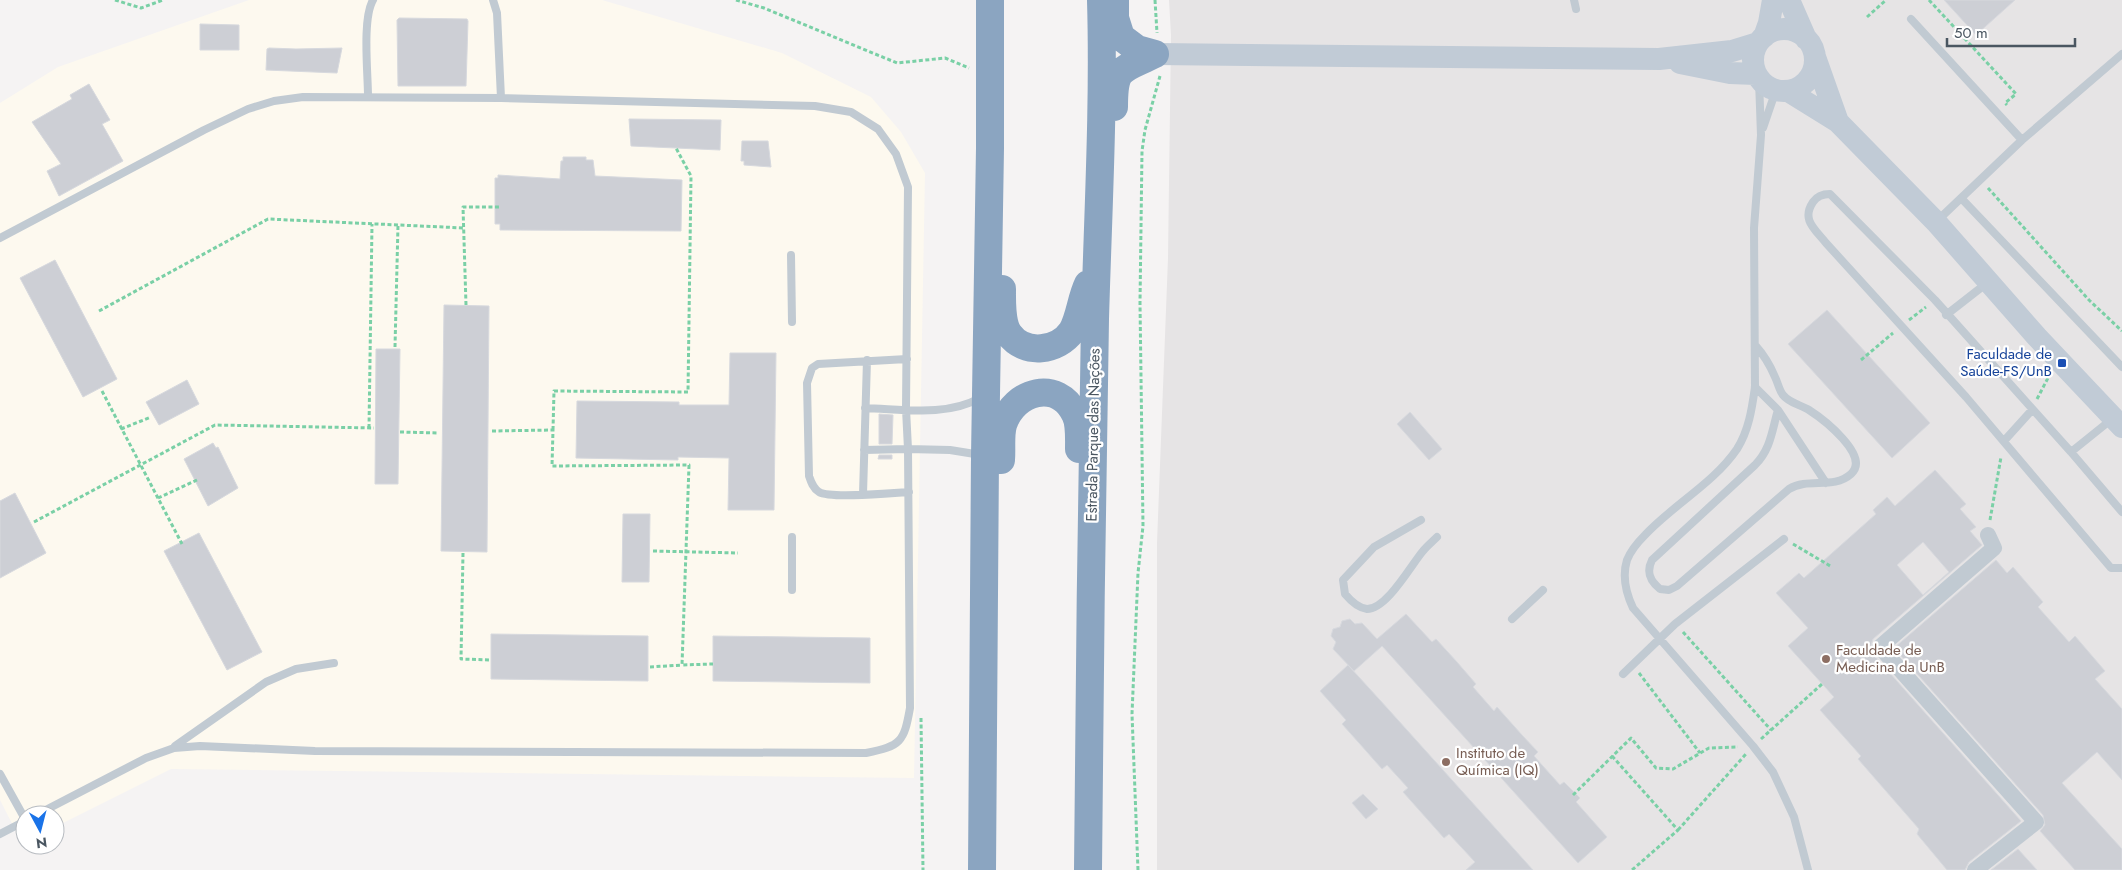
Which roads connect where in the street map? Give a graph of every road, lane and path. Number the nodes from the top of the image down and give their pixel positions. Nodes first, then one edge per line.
1 (115, 0) edge
2 (163, 0) edge
3 (373, 0) edge
4 (493, 0) edge
5 (736, 0) edge
6 (990, 0) edge
7 (1101, 0) edge
8 (1115, 0) edge
9 (1155, 0) edge
10 (1574, 0) edge
11 (1773, 0) edge
12 (1790, 0) edge
13 (1886, 0) edge
14 (1929, 0) edge
15 (1576, 9) dead end
16 (1868, 17) dead end
17 (1911, 20) dead end
18 (1761, 40) junction
19 (1810, 48) junction
20 (1158, 53) junction
21 (2122, 54) edge
22 (1659, 59) junction
23 (989, 76) junction
24 (1770, 84) junction
25 (368, 96) junction
26 (501, 98) junction
27 (1838, 122) junction
28 (2032, 131) junction
29 (1761, 135) junction
30 (2022, 140) junction
31 (676, 148) dead end
32 (990, 148) junction
33 (1994, 182) dead end
34 (1961, 198) junction
35 (499, 207) dead end
36 (1936, 222) junction
37 (372, 224) junction
38 (398, 225) junction
39 (464, 228) junction
40 (0, 238) edge
41 (791, 255) dead end
42 (1097, 273) junction
43 (1989, 282) junction
44 (466, 304) dead end
45 (99, 311) dead end
46 (1946, 315) junction
47 (792, 322) dead end
48 (2122, 331) edge
49 (1755, 345) junction
50 (395, 347) dead end
51 (907, 359) junction
52 (867, 360) junction
53 (2122, 367) edge
54 (2052, 371) dead end
55 (1756, 387) junction
56 (102, 391) dead end
57 (986, 394) junction
58 (865, 408) junction
59 (906, 409) junction
60 (1778, 410) junction
61 (2032, 410) junction
62 (151, 417) dead end
63 (2118, 423) edge
64 (369, 428) junction
65 (374, 428) dead end
66 (121, 429) junction
67 (553, 430) junction
68 (400, 432) dead end
69 (492, 432) dead end
70 (438, 433) dead end
71 (2004, 441) junction
72 (908, 449) junction
73 (864, 450) junction
74 (2071, 452) junction
75 (985, 456) junction
76 (141, 465) junction
77 (197, 480) dead end
78 (1826, 483) junction
79 (909, 492) junction
80 (863, 494) junction
81 (158, 498) junction
82 (2122, 512) edge
83 (1421, 520) dead end
84 (34, 522) dead end
85 (1988, 535) joint
86 (792, 537) dead end
87 (1437, 537) dead end
88 (1784, 539) joint
89 (182, 544) dead end
90 (654, 551) dead end
91 (463, 553) dead end
92 (686, 553) junction
93 (738, 553) dead end
94 (1832, 567) dead end
95 (2122, 568) edge
96 (1090, 584) junction
97 (792, 590) dead end
98 (1543, 590) dead end
99 (984, 602) junction
100 (1512, 619) dead end
101 (1675, 624) junction
102 (1659, 638) junction
103 (491, 660) dead end
104 (334, 663) dead end
105 (713, 664) dead end
106 (1633, 664) junction
107 (682, 665) junction
108 (650, 667) dead end
109 (1623, 674) dead end
110 (1822, 684) dead end
111 (1771, 730) junction
112 (1753, 746) junction
113 (174, 748) junction
114 (1700, 753) junction
115 (1612, 756) junction
116 (0, 774) edge
117 (1572, 794) dead end
118 (17, 805) edge
119 (55, 805) edge
120 (15, 826) edge
121 (1678, 830) junction
122 (0, 834) edge
123 (982, 870) edge
124 (1088, 870) edge
125 (1138, 870) edge
126 (1632, 870) edge
127 (1808, 870) edge
128 (1975, 870) edge

1 - 2 path
3 - 25 lane
4 - 26 lane
5 - 23 path
6 - 23 highway
7 - 42 highway, Estrada Parque das Nações
8 - 20 highway
9 - 20 path
10 - 15 lane
11 - 18 street
12 - 19 street
13 - 16 path
14 - 28 path
17 - 30 lane
18 - 19 street
18 - 22 street
18 - 24 street
19 - 24 street
19 - 27 street
20 - 22 street
20 - 42 highway
20 - 125 path
21 - 28 lane
22 - 24 street
23 - 32 highway
24 - 27 street
24 - 29 lane
24 - 29 lane
25 - 26 lane
25 - 40 lane
26 - 51 lane
27 - 36 street
28 - 30 lane
29 - 49 lane
30 - 34 lane
31 - 67 path
32 - 42 highway
32 - 57 highway
33 - 48 path
34 - 36 lane
34 - 53 lane
35 - 39 path
36 - 43 street
37 - 38 path
37 - 45 path
37 - 64 path
38 - 39 path
38 - 50 path
39 - 44 path
41 - 47 lane
42 - 96 highway, Estrada Parque das Nações
43 - 46 lane
43 - 63 street
46 - 61 lane
46 - 71 lane
49 - 55 lane
49 - 78 lane
51 - 52 lane
51 - 59 lane
52 - 58 lane
52 - 80 lane
54 - 61 path
55 - 60 lane
55 - 102 lane
56 - 66 path
57 - 59 lane
57 - 75 highway
58 - 59 lane
58 - 73 lane
59 - 72 lane
60 - 78 lane
60 - 78 lane
61 - 71 lane
61 - 74 lane
62 - 66 path
63 - 74 lane
64 - 65 path
64 - 76 path
66 - 76 path
67 - 69 path
67 - 92 path
68 - 70 path
71 - 85 path
71 - 95 lane
72 - 73 lane
72 - 75 lane
72 - 79 lane
73 - 80 lane
74 - 82 lane
75 - 99 highway
76 - 81 path
76 - 84 path
77 - 81 path
79 - 80 lane
79 - 113 lane
81 - 89 path
83 - 87 lane
85 - 128 street
86 - 97 lane
88 - 94 path
88 - 101 lane
90 - 92 path
91 - 103 path
92 - 93 path
92 - 107 path
96 - 99 highway
96 - 124 highway, Estrada Parque das Nações
98 - 100 lane
99 - 123 highway
101 - 102 lane
101 - 111 path
102 - 106 lane
102 - 112 lane
104 - 113 lane
105 - 107 path
106 - 109 lane
106 - 114 path
107 - 108 path
110 - 111 path
111 - 112 path
112 - 114 path
112 - 121 path
112 - 127 lane
113 - 119 lane
114 - 115 path
115 - 117 path
115 - 121 path
116 - 118 lane
120 - 122 lane
121 - 126 path

